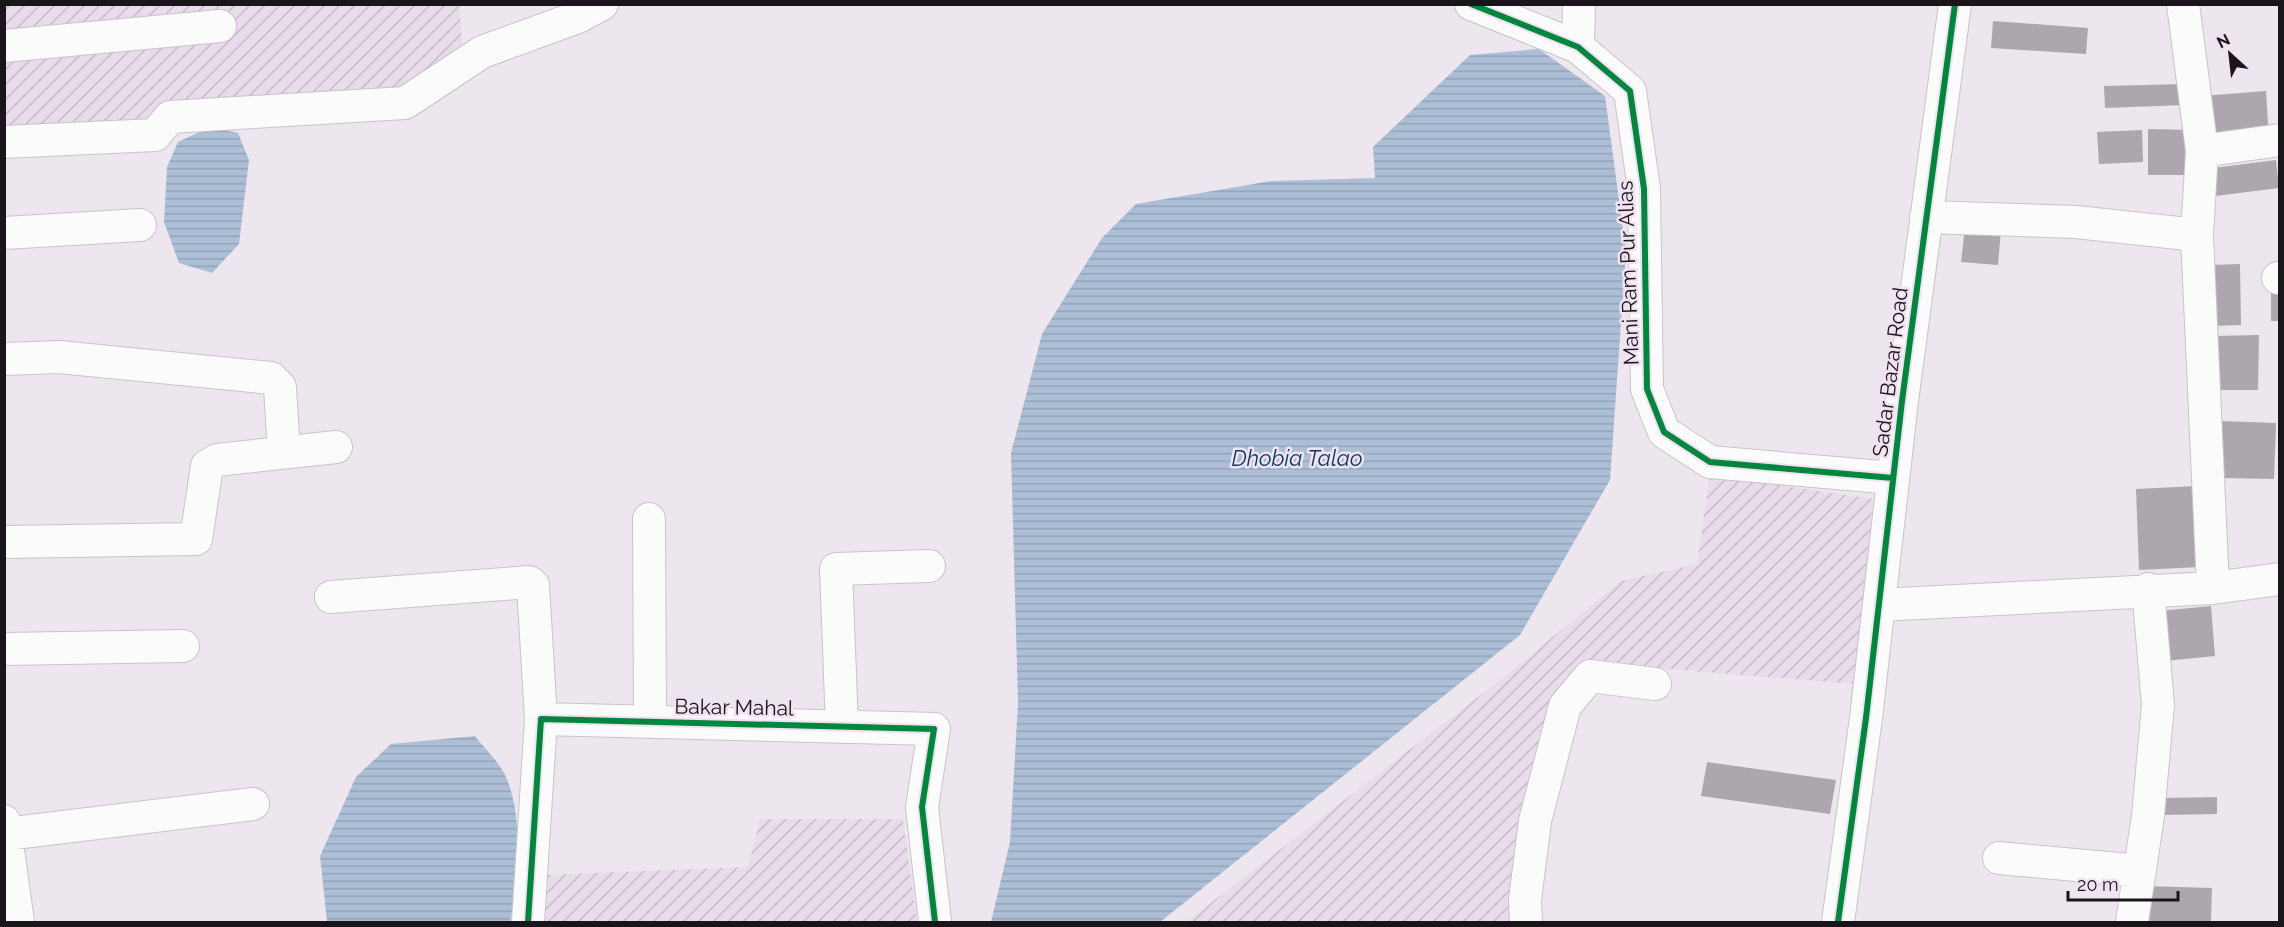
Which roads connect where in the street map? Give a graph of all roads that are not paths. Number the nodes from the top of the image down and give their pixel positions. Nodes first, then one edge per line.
1 (602, 4) edge
2 (1472, 4) edge
3 (1579, 4) edge
4 (1955, 4) edge
5 (2183, 4) edge
6 (220, 26) dead end
7 (4, 46) edge
8 (1578, 47) junction
9 (2280, 140) edge
10 (4, 142) edge
11 (2202, 151) junction
12 (1926, 218) junction
13 (140, 225) dead end
14 (4, 233) edge
15 (2197, 235) junction
16 (4, 359) edge
17 (336, 447) dead end
18 (284, 452) junction
19 (1893, 478) junction
20 (650, 519) dead end
21 (4, 542) edge
22 (929, 566) dead end
23 (2280, 579) edge
24 (2212, 588) junction
25 (2148, 589) junction
26 (331, 597) dead end
27 (1879, 605) junction
28 (183, 646) dead end
29 (4, 649) edge
30 (1654, 684) dead end
31 (541, 719) junction
32 (650, 722) junction
33 (842, 727) junction
34 (253, 804) dead end
35 (5, 828) edge
36 (1999, 858) dead end
37 (2140, 870) junction
38 (18, 922) edge
39 (528, 922) edge
40 (934, 922) edge
41 (1526, 922) edge
42 (1838, 922) edge
43 (2132, 922) edge

1 - 10 street
2 - 8 street, Mani Ram Pur Alias
3 - 8 street
4 - 12 street, Sadar Bazar Road
5 - 11 street
6 - 7 street
8 - 19 street, Mani Ram Pur Alias
9 - 11 street
11 - 15 street
12 - 15 street
12 - 19 street, Sadar Bazar Road
13 - 14 street
15 - 24 street
16 - 18 street
17 - 18 street
18 - 21 street
19 - 27 street, Sadar Bazar Road
20 - 32 street
22 - 33 street
23 - 24 street
24 - 25 street
25 - 27 street
25 - 37 street
26 - 31 street
27 - 42 street, Sadar Bazar Road
28 - 29 street
30 - 41 street
31 - 32 street, Bakar Mahal
31 - 39 street
32 - 33 street, Bakar Mahal
33 - 40 street, Bakar Mahal
34 - 35 street
35 - 38 street
36 - 37 street
37 - 43 street

